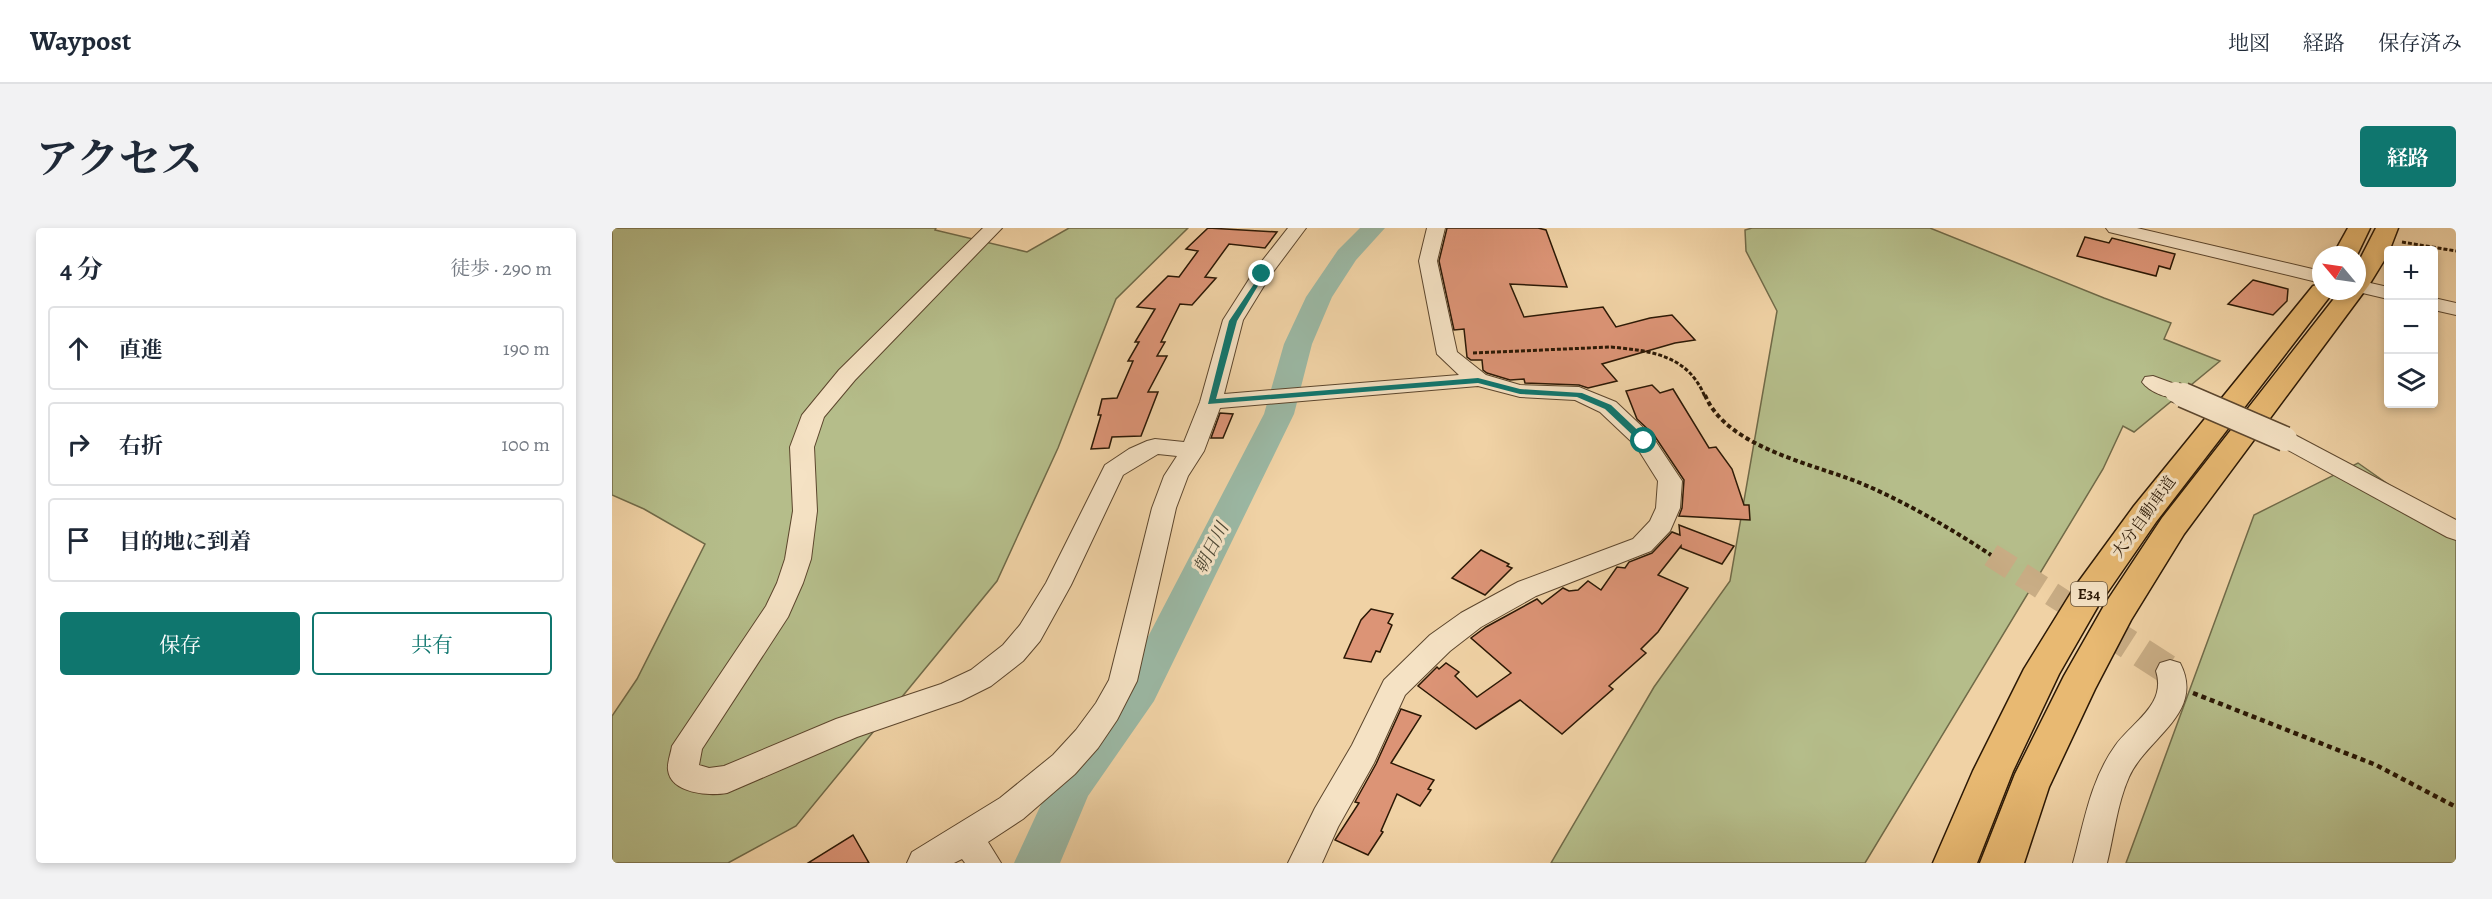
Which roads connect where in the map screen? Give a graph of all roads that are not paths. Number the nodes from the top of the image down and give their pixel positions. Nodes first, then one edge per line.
1 (993, 228) edge
2 (1297, 228) edge
3 (1436, 228) edge
4 (2115, 228) edge
5 (2359, 228) edge
6 (2394, 235) edge
7 (2349, 246) edge
8 (2366, 270) edge
9 (2312, 275) edge
10 (2366, 287) edge
11 (2384, 292) edge
12 (2317, 300) edge
13 (2344, 300) edge
14 (2438, 305) edge
15 (2456, 309) edge
16 (2284, 360) junction
17 (1478, 380) junction
18 (2153, 382) dead end
19 (1211, 402) junction
20 (1192, 451) junction
21 (2456, 531) edge
22 (2172, 678) road end
23 (976, 851) edge
24 (924, 863) edge
25 (1305, 863) edge
26 (1955, 863) edge
27 (2002, 863) edge
28 (2090, 863) edge

1 - 20 street
2 - 19 street
3 - 17 street
4 - 9 street
5 - 7 highway
6 - 8 highway
10 - 11 street
12 - 16 highway, 大分自動車道 / E34
13 - 16 highway, 大分自動車道 / E34
14 - 15 street
16 - 26 highway, 大分自動車道 / E34
16 - 27 highway, 大分自動車道 / E34
17 - 19 street
17 - 25 street
18 - 21 street, bridge
19 - 20 street
20 - 23 street
22 - 28 street
23 - 24 street

